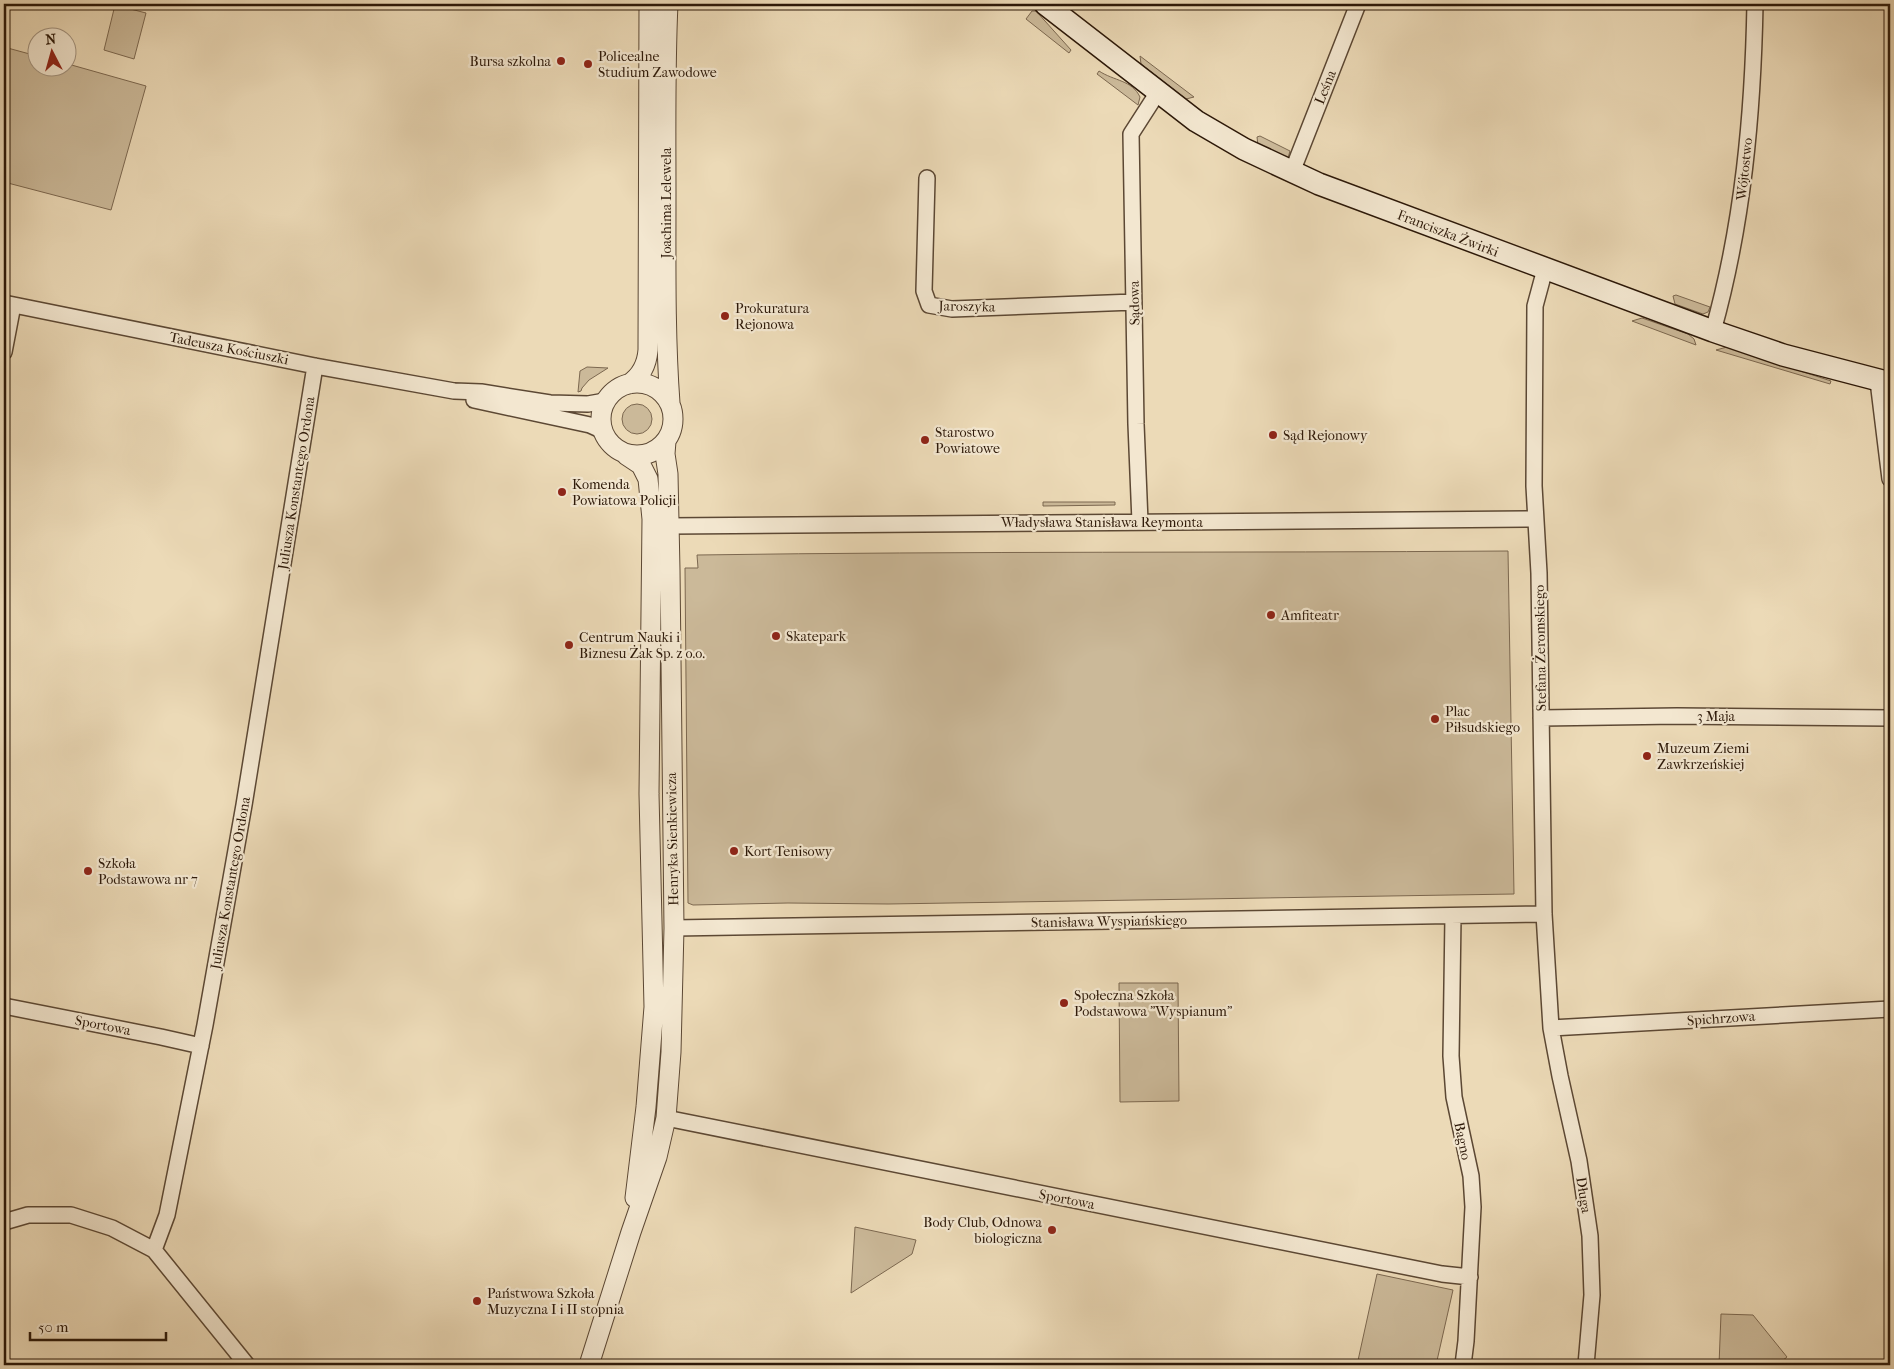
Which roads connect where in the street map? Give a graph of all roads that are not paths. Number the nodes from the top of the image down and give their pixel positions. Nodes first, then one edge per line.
1 (649, 4) edge
2 (668, 4) edge
3 (1047, 4) edge
4 (1358, 4) edge
5 (1755, 4) edge
6 (1158, 92) junction
7 (1292, 172) junction
8 (927, 178) dead end
9 (1545, 269) junction
10 (1134, 302) junction
11 (9, 304) edge
12 (1713, 330) junction
13 (4, 352) edge
14 (315, 366) junction
15 (1884, 382) edge
16 (629, 384) junction
17 (454, 391) junction
18 (605, 401) junction
19 (670, 403) junction
20 (601, 430) junction
21 (666, 441) junction
22 (626, 454) junction
23 (1890, 479) edge
24 (1535, 519) junction
25 (669, 521) junction
26 (1140, 522) junction
27 (1542, 718) junction
28 (1890, 718) edge
29 (1544, 914) junction
30 (1453, 916) junction
31 (674, 928) junction
32 (4, 1006) edge
33 (1890, 1008) edge
34 (1551, 1028) junction
35 (201, 1046) junction
36 (666, 1118) junction
37 (4, 1222) edge
38 (631, 1232) junction
39 (154, 1250) junction
40 (1470, 1277) junction
41 (247, 1365) edge
42 (589, 1365) edge
43 (1463, 1365) edge
44 (1586, 1365) edge

1 - 16 street, Joachima Lelewela
2 - 19 street, Joachima Lelewela
3 - 6 main road, Franciszka Żwirki
4 - 7 street, Leśna
5 - 12 street, Wójtostwo
6 - 7 main road, Franciszka Żwirki
6 - 10 street, Sądowa
7 - 9 main road, Franciszka Żwirki
8 - 10 street, Jaroszyka
9 - 12 main road, Franciszka Żwirki
9 - 24 street, Stefana Żeromskiego
10 - 26 street, Sądowa
11 - 13 street
11 - 14 street, Tadeusza Kościuszki
12 - 15 main road, Franciszka Żwirki
14 - 17 street, Tadeusza Kościuszki
14 - 35 street, Juliusza Konstantego Ordona
15 - 23 street
16 - 18 street
16 - 19 street
17 - 18 street, Tadeusza Kościuszki
17 - 20 street, Tadeusza Kościuszki
18 - 20 street
19 - 21 street
20 - 22 street
21 - 22 street
21 - 25 street, Henryka Sienkiewicza
22 - 38 street, Henryka Sienkiewicza
24 - 26 street, Władysława Stanisława Reymonta
24 - 27 street, Stefana Żeromskiego
25 - 26 street, Władysława Stanisława Reymonta
25 - 31 street, Henryka Sienkiewicza
27 - 28 street, 3 Maja
27 - 29 street, Stefana Żeromskiego
29 - 30 street, Stanisława Wyspiańskiego
29 - 34 street, Stefana Żeromskiego
30 - 31 street, Stanisława Wyspiańskiego
30 - 40 street, Bagno
31 - 36 street, Henryka Sienkiewicza
32 - 35 street, Sportowa
33 - 34 street, Spichrzowa
34 - 44 street, Długa
35 - 39 street, Juliusza Konstantego Ordona
36 - 38 street, Henryka Sienkiewicza
36 - 40 street, Sportowa
37 - 39 street
38 - 42 street, Henryka Sienkiewicza
39 - 41 street
40 - 43 street, Bagno

